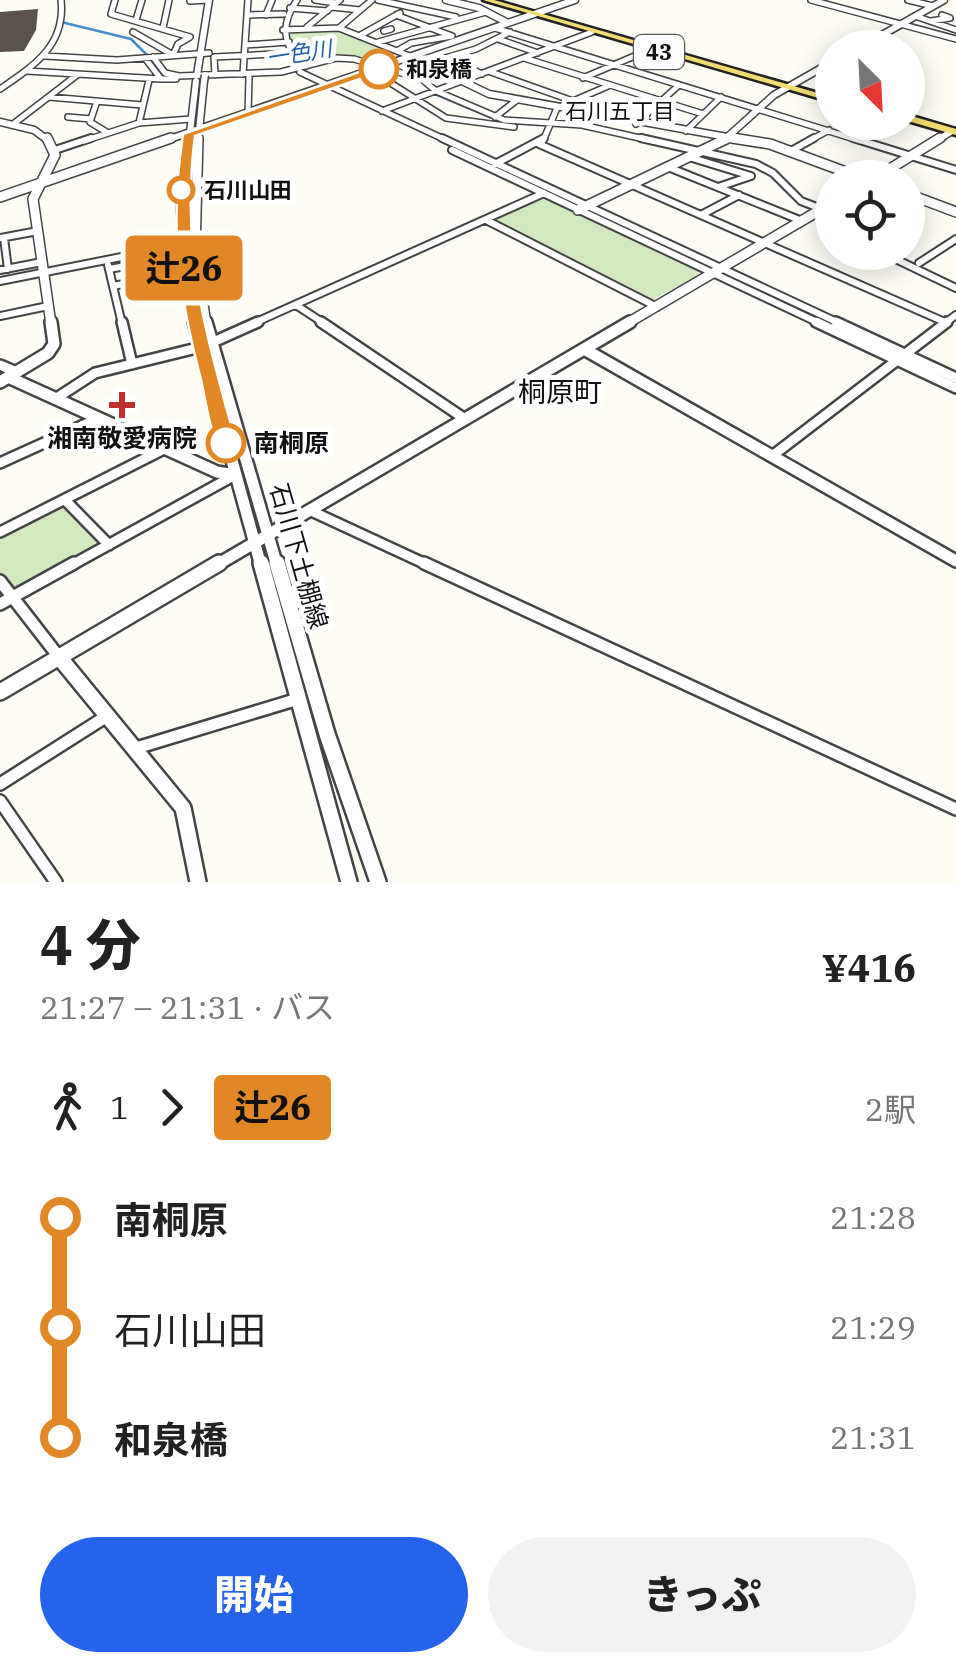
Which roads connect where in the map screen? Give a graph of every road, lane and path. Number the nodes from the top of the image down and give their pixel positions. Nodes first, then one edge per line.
1 (61, 0) edge
2 (115, 0) edge
3 (142, 0) edge
4 (170, 0) edge
5 (211, 0) edge
6 (248, 0) edge
7 (272, 0) edge
8 (296, 0) edge
9 (315, 0) edge
10 (375, 0) edge
11 (424, 0) edge
12 (446, 0) edge
13 (486, 0) edge
14 (495, 0) edge
15 (575, 0) edge
16 (811, 0) edge
17 (908, 0) edge
18 (944, 0) edge
19 (190, 1) edge
20 (70, 4) dead end
21 (334, 5) edge
22 (414, 6) junction
23 (934, 6) junction
24 (290, 8) junction
25 (360, 10) junction
26 (486, 12) junction
27 (63, 13) junction
28 (284, 14) junction
29 (536, 14) junction
30 (942, 14) dead end
31 (248, 15) junction
32 (266, 15) junction
33 (396, 15) junction
34 (916, 16) junction
35 (459, 18) junction
36 (416, 19) junction
37 (136, 20) junction
38 (928, 22) junction
39 (902, 23) junction
40 (400, 25) dead end
41 (429, 25) junction
42 (377, 26) junction
43 (164, 28) junction
44 (306, 28) junction
45 (338, 28) junction
46 (509, 28) junction
47 (283, 30) junction
48 (387, 30) dead end
49 (890, 30) edge
50 (956, 30) edge
51 (134, 32) dead end
52 (592, 32) junction
53 (169, 35) dead end
54 (359, 36) junction
55 (496, 39) junction
56 (956, 39) edge
57 (184, 40) junction
58 (289, 42) junction
59 (376, 43) junction
60 (245, 44) junction
61 (555, 46) junction
62 (152, 48) dead end
63 (651, 49) junction
64 (68, 50) dead end
65 (397, 51) junction
66 (202, 53) junction
67 (294, 53) junction
68 (538, 53) junction
69 (173, 55) junction
70 (46, 56) junction
71 (244, 56) junction
72 (152, 57) junction
73 (412, 57) junction
74 (58, 58) junction
75 (447, 58) junction
76 (523, 58) junction
77 (428, 63) junction
78 (616, 65) junction
79 (379, 68) junction
80 (303, 69) junction
81 (27, 71) junction
82 (485, 72) junction
83 (815, 72) edge
84 (362, 74) junction
85 (77, 75) junction
86 (185, 76) junction
87 (215, 76) junction
88 (246, 76) junction
89 (200, 78) junction
90 (584, 78) junction
91 (149, 80) junction
92 (160, 80) junction
93 (463, 80) junction
94 (68, 82) junction
95 (84, 83) dead end
96 (3, 84) edge
97 (679, 84) junction
98 (608, 86) junction
99 (325, 87) junction
100 (789, 87) junction
101 (434, 92) junction
102 (815, 94) edge
103 (49, 96) junction
104 (721, 97) junction
105 (412, 100) junction
106 (516, 100) junction
107 (573, 101) junction
108 (97, 102) junction
109 (656, 102) junction
110 (142, 106) junction
111 (557, 108) junction
112 (759, 110) junction
113 (382, 111) junction
114 (248, 114) junction
115 (703, 114) junction
116 (494, 116) junction
117 (82, 118) joint
118 (91, 119) junction
119 (69, 120) dead end
120 (191, 120) junction
121 (0, 122) edge
122 (139, 123) junction
123 (550, 124) junction
124 (636, 124) junction
125 (12, 125) junction
126 (925, 125) edge
127 (654, 126) junction
128 (815, 126) edge
129 (686, 130) junction
130 (108, 133) junction
131 (194, 133) junction
132 (953, 133) edge
133 (731, 137) junction
134 (815, 138) edge
135 (641, 140) junction
136 (862, 140) edge
137 (539, 144) junction
138 (55, 150) junction
139 (702, 151) junction
140 (791, 151) junction
141 (912, 155) junction
142 (688, 157) junction
143 (815, 160) edge
144 (904, 160) edge
145 (495, 164) junction
146 (668, 167) junction
147 (956, 170) edge
148 (38, 185) junction
149 (631, 185) junction
150 (718, 186) junction
151 (547, 191) junction
152 (739, 195) junction
153 (0, 196) edge
154 (925, 203) edge
155 (582, 208) junction
156 (815, 208) edge
157 (956, 212) edge
158 (700, 215) junction
159 (815, 216) edge
160 (486, 220) junction
161 (802, 221) junction
162 (38, 231) junction
163 (2, 238) edge
164 (956, 238) edge
165 (765, 243) junction
166 (182, 246) junction
167 (925, 259) edge
168 (108, 265) junction
169 (925, 266) edge
170 (43, 268) junction
171 (4, 269) edge
172 (923, 270) edge
173 (718, 271) junction
174 (0, 281) edge
175 (956, 284) edge
176 (113, 286) junction
177 (296, 305) junction
178 (48, 306) junction
179 (657, 307) junction
180 (956, 315) edge
181 (0, 316) edge
182 (947, 322) junction
183 (206, 345) junction
184 (584, 349) junction
185 (901, 357) junction
186 (132, 364) junction
187 (0, 365) edge
188 (956, 378) edge
189 (3, 379) edge
190 (956, 388) edge
191 (55, 398) junction
192 (99, 418) junction
193 (466, 419) junction
194 (164, 449) junction
195 (772, 456) junction
196 (0, 464) edge
197 (235, 475) junction
198 (65, 500) junction
199 (309, 510) junction
200 (0, 532) edge
201 (262, 538) junction
202 (110, 544) junction
203 (956, 561) edge
204 (0, 580) edge
205 (14, 596) junction
206 (0, 604) edge
207 (59, 657) junction
208 (0, 692) edge
209 (298, 699) junction
210 (108, 716) junction
211 (133, 749) junction
212 (0, 784) edge
213 (0, 800) edge
214 (955, 806) edge
215 (56, 882) edge
216 (198, 882) edge
217 (349, 882) edge
218 (378, 882) edge

1 - 27 street
2 - 37 street
3 - 37 street
4 - 43 street
5 - 19 street
5 - 66 street, 石川下土棚線
6 - 31 street
7 - 32 street
8 - 24 street
9 - 21 street
10 - 22 street
10 - 25 street
11 - 22 street
12 - 26 street
13 - 29 main road, 43
14 - 29 main road, 43
15 - 29 street
16 - 39 street
17 - 23 street
18 - 23 street
20 - 27 street
21 - 24 street
21 - 25 street
21 - 44 street
22 - 33 street
22 - 35 street
23 - 34 street
24 - 28 street
25 - 45 street
26 - 35 street
26 - 46 street
27 - 70 street
28 - 32 street
28 - 47 street
29 - 46 street
29 - 52 main road, 43
29 - 100 main road, 43
30 - 38 street
31 - 32 street
31 - 60 street
33 - 36 street
33 - 42 street
34 - 38 street
34 - 39 street
35 - 41 street
36 - 40 street
36 - 41 street
37 - 43 street
38 - 50 street
39 - 49 street
39 - 56 street
41 - 59 street
41 - 65 street
42 - 48 street
42 - 54 street
43 - 57 street
44 - 45 street
44 - 47 street
45 - 54 street
46 - 55 street
46 - 61 street
46 - 73 street
47 - 58 street
51 - 69 street
52 - 61 street
52 - 63 main road, 43
53 - 57 street
54 - 59 street
55 - 68 street
55 - 75 street
57 - 69 street
58 - 60 street
58 - 67 street
59 - 65 street
60 - 71 street
61 - 68 street
61 - 78 street
62 - 72 street
63 - 78 street
63 - 100 main road, 43
64 - 74 street
65 - 73 street
66 - 69 street
66 - 86 street
66 - 89 street, 石川下土棚線
67 - 71 street
67 - 80 street
68 - 76 street
69 - 72 street
70 - 74 street
70 - 81 street
71 - 87 street
71 - 88 street
72 - 74 street
72 - 86 street
72 - 92 street
73 - 77 street
73 - 79 street
75 - 77 street
75 - 82 street
76 - 82 street
76 - 90 street
77 - 93 street
78 - 90 street
78 - 97 street
79 - 80 street
79 - 84 street
79 - 101 street
80 - 88 street
80 - 99 street
81 - 85 street
81 - 96 street
82 - 93 street
82 - 107 street
83 - 100 street
84 - 99 street
84 - 105 street
85 - 91 street
85 - 94 street
86 - 87 street
87 - 88 street
88 - 92 street
88 - 114 street
89 - 120 street, 石川下土棚線
89 - 131 street, 石川下土棚線
90 - 98 street
91 - 92 street
91 - 110 street
93 - 101 street
93 - 106 street
94 - 95 street
94 - 103 street
97 - 104 street
97 - 109 street
98 - 107 street
98 - 109 street
99 - 113 street
99 - 114 street
99 - 151 street
100 - 102 main road, 43
100 - 112 street
101 - 105 street
101 - 116 street
103 - 108 street
103 - 125 street
104 - 112 street
104 - 115 street
105 - 113 street
105 - 123 street
106 - 111 street
106 - 116 street
107 - 111 street
108 - 110 street
108 - 118 street
109 - 115 street
109 - 124 street
110 - 122 street
111 - 123 street
111 - 124 street
112 - 128 street
112 - 133 street
113 - 145 street
114 - 131 street
115 - 129 street
116 - 123 street
117 - 118 street
117 - 119 street
118 - 130 street
120 - 122 street
120 - 131 street, 石川下土棚線
121 - 125 street
122 - 130 street
123 - 135 street
123 - 137 street
124 - 127 street
125 - 138 street
126 - 132 main road
127 - 129 street
127 - 135 street
129 - 133 street
130 - 138 street
131 - 148 street
131 - 166 street, 石川下土棚線
131 - 183 street, 石川下土棚線
132 - 141 street
133 - 139 street
133 - 140 street
134 - 140 street
135 - 139 street
136 - 141 street
137 - 145 street
137 - 149 street
138 - 148 street
139 - 142 street
139 - 156 street
140 - 143 street
141 - 144 street
141 - 147 street
142 - 146 street
142 - 150 street
145 - 151 street
146 - 149 street
146 - 150 street
148 - 153 street
148 - 162 street
149 - 155 street
149 - 158 street
150 - 152 street
151 - 155 street
151 - 160 street
152 - 158 street
152 - 161 street
154 - 157 street
155 - 173 street
158 - 165 street
159 - 161 street
160 - 177 street
160 - 179 street
161 - 165 street
162 - 163 street
162 - 170 street
163 - 171 street
164 - 167 street
165 - 173 street
165 - 182 street
166 - 168 street
166 - 183 street, 石川下土棚線
168 - 170 street
168 - 176 street
168 - 176 street
169 - 175 street
170 - 171 street
170 - 174 street
170 - 178 street
172 - 175 street
173 - 179 street
173 - 185 street
176 - 186 street
177 - 183 street
177 - 193 street
178 - 181 street
178 - 189 street
179 - 184 street
180 - 182 street
182 - 185 street
183 - 186 street
183 - 197 street, 石川下土棚線
183 - 201 street, 石川下土棚線
184 - 193 street
184 - 195 street
185 - 188 street
185 - 190 street
185 - 195 street
186 - 191 street
187 - 189 street
189 - 191 street
191 - 192 street
192 - 194 street
192 - 196 street
193 - 199 street
194 - 197 street
194 - 198 street
195 - 203 street
197 - 201 street, 石川下土棚線
197 - 202 street
198 - 200 street
198 - 202 street
199 - 201 street
199 - 214 street
201 - 207 street
201 - 209 street, 石川下土棚線
201 - 218 street, 石川下土棚線
202 - 205 street
204 - 205 street
205 - 206 street
205 - 207 street
207 - 208 street
207 - 210 street
209 - 211 street
209 - 217 street, 石川下土棚線
210 - 211 street
210 - 212 street
211 - 216 street
213 - 215 street

